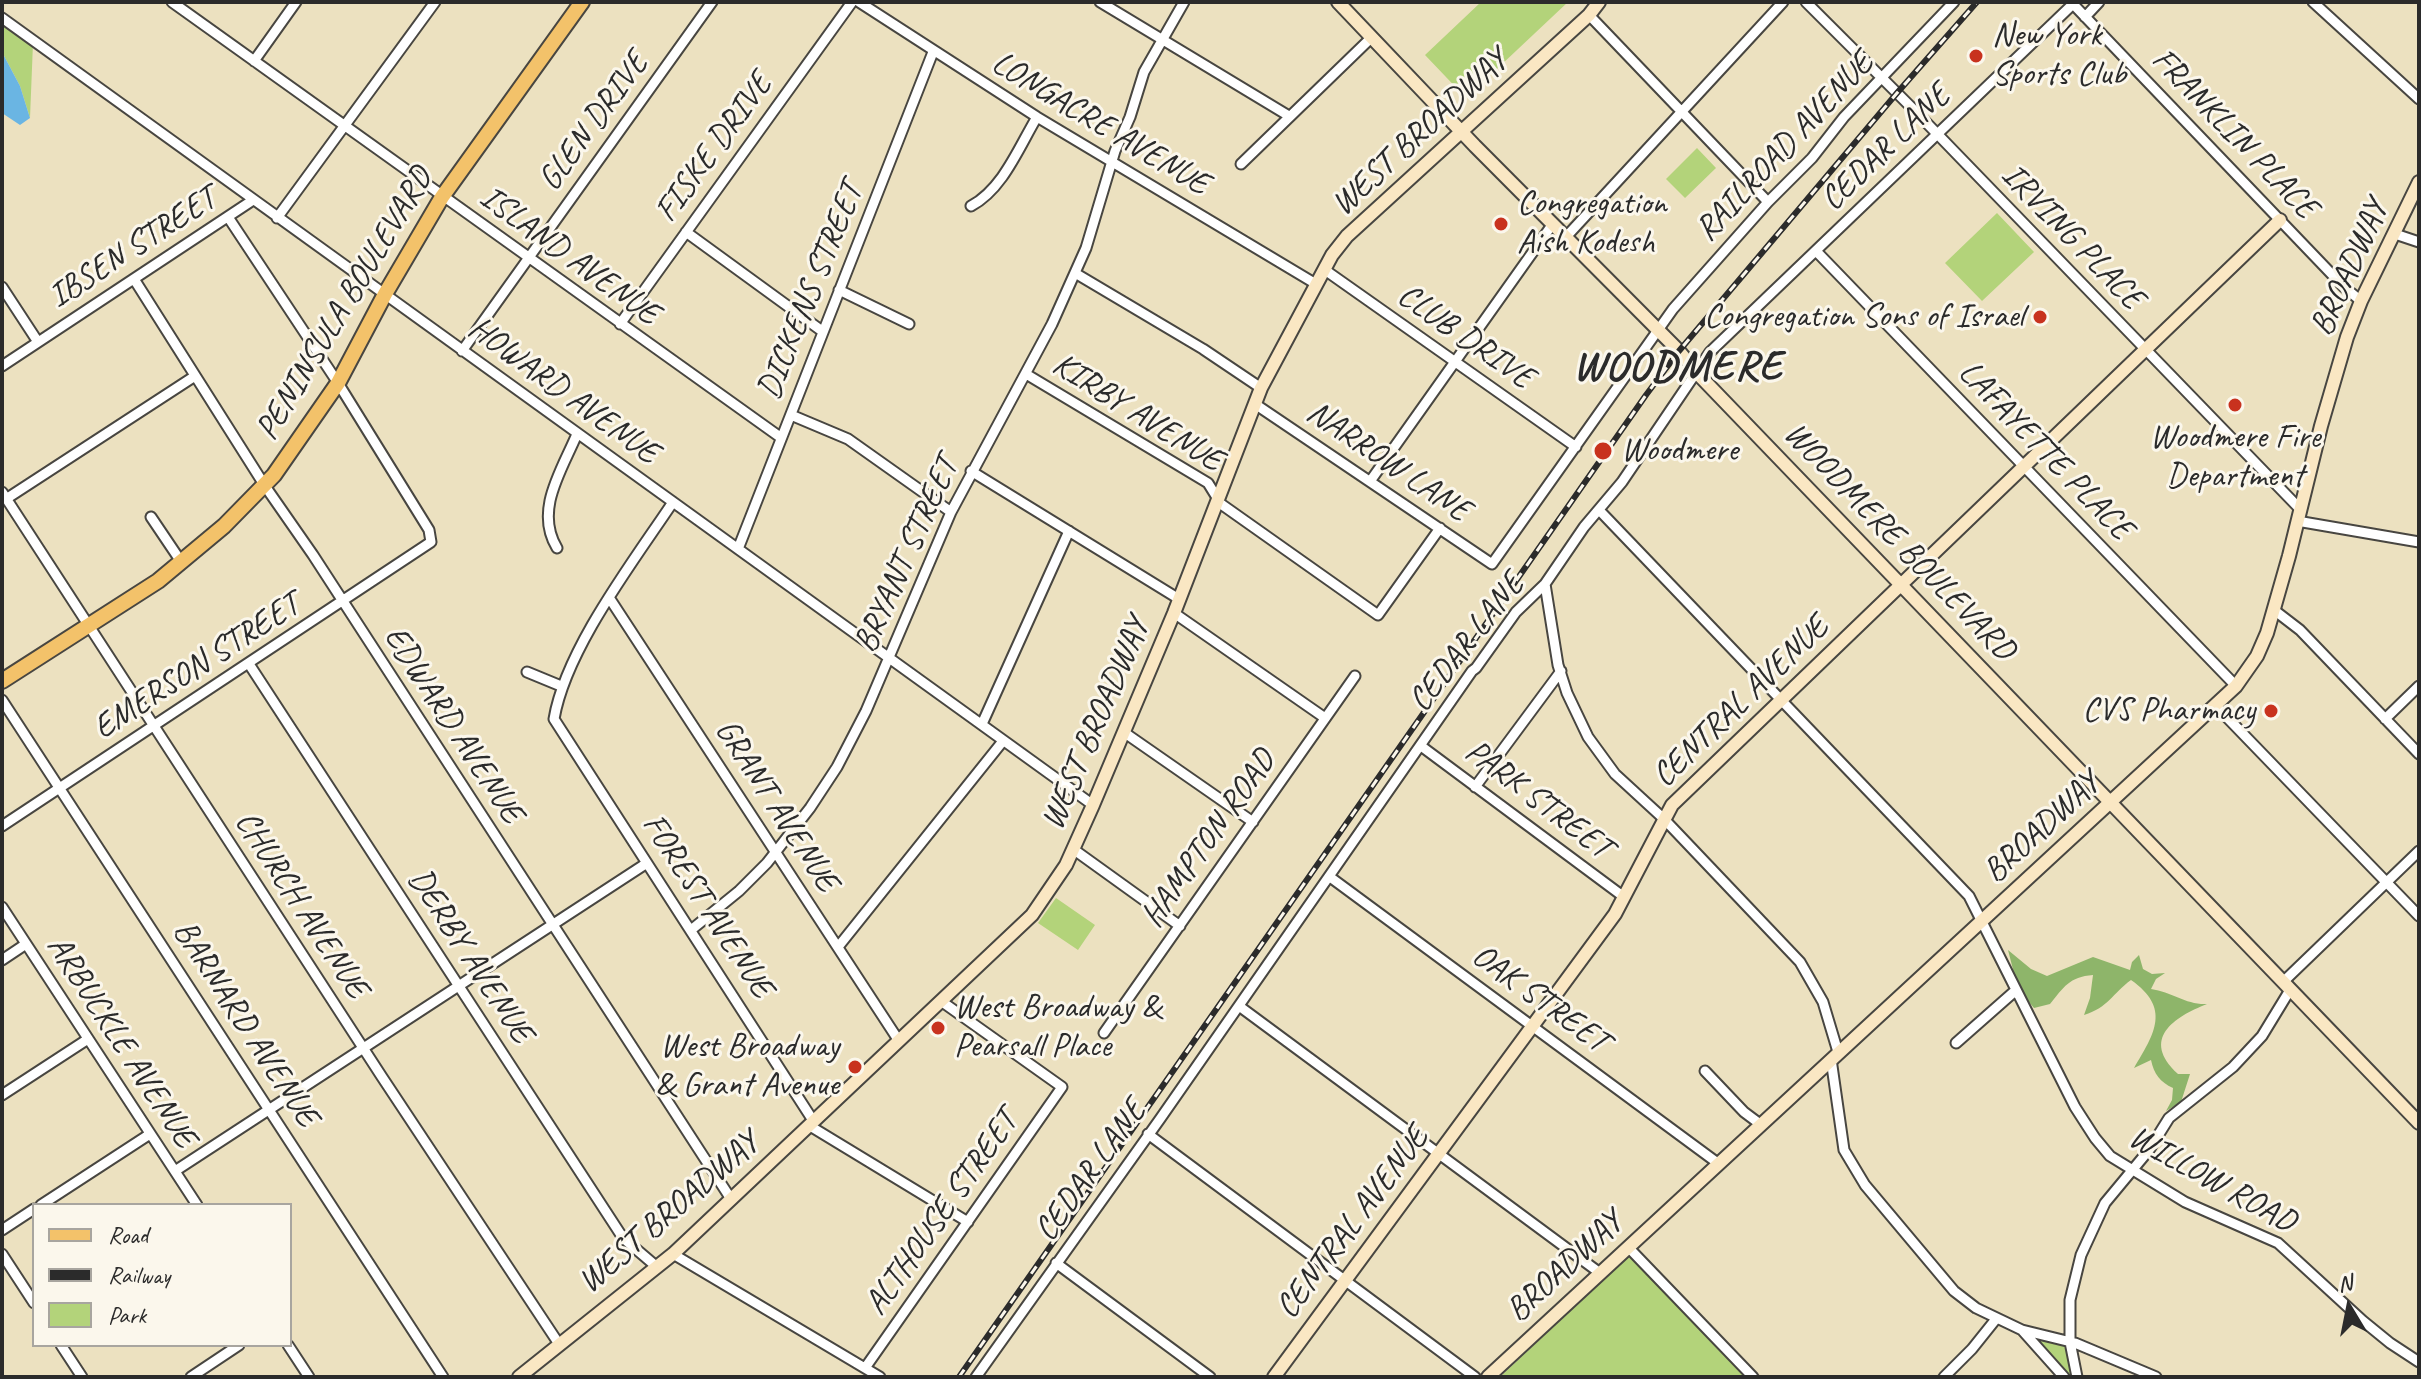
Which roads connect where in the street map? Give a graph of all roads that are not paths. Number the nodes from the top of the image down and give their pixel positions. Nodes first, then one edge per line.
1 (172, 2) edge
2 (296, 2) edge
3 (435, 2) edge
4 (582, 2) edge
5 (712, 2) edge
6 (852, 2) edge
7 (859, 2) edge
8 (1100, 2) edge
9 (1184, 2) edge
10 (1338, 2) edge
11 (1599, 2) edge
12 (1783, 2) edge
13 (1806, 2) edge
14 (1954, 2) edge
15 (2099, 2) edge
16 (2072, 3) edge
17 (2316, 3) edge
18 (1589, 15) junction
19 (2085, 17) junction
20 (2, 18) edge
21 (1372, 37) junction
22 (1161, 40) junction
23 (933, 52) junction
24 (254, 61) junction
25 (1882, 78) junction
26 (2419, 99) edge
27 (1681, 110) junction
28 (1289, 116) junction
29 (1037, 117) junction
30 (345, 127) junction
31 (1462, 131) junction
32 (1937, 134) junction
33 (1113, 163) junction
34 (1241, 164) dead end
35 (2419, 182) edge
36 (442, 197) junction
37 (253, 200) junction
38 (1768, 202) junction
39 (971, 206) dead end
40 (228, 217) junction
41 (277, 218) junction
42 (2280, 220) junction
43 (1552, 225) junction
44 (686, 232) junction
45 (2395, 234) junction
46 (1565, 238) junction
47 (2419, 242) edge
48 (1816, 251) junction
49 (528, 259) junction
50 (1325, 270) junction
51 (1075, 273) junction
52 (134, 279) junction
53 (1316, 284) junction
54 (2, 287) edge
55 (839, 290) junction
56 (385, 294) junction
57 (2361, 301) junction
58 (620, 324) junction
59 (909, 324) dead end
60 (822, 331) junction
61 (1658, 331) junction
62 (38, 342) junction
63 (2146, 350) junction
64 (462, 351) junction
65 (1454, 361) junction
66 (2, 366) edge
67 (1697, 373) junction
68 (1026, 374) junction
69 (195, 376) junction
70 (338, 383) junction
71 (1261, 388) junction
72 (1255, 404) junction
73 (791, 415) junction
74 (577, 434) junction
75 (780, 437) junction
76 (1576, 447) junction
77 (2024, 467) junction
78 (971, 471) junction
79 (1371, 480) junction
80 (265, 486) junction
81 (4, 496) edge
82 (1219, 497) junction
83 (673, 502) junction
84 (1599, 510) junction
85 (951, 512) junction
86 (2298, 515) junction
87 (151, 517) dead end
88 (1440, 528) junction
89 (1069, 531) junction
90 (2419, 542) edge
91 (557, 548) dead end
92 (738, 549) junction
93 (182, 563) junction
94 (1492, 564) joint
95 (1545, 584) junction
96 (1901, 585) junction
97 (610, 599) junction
98 (1179, 599) junction
99 (343, 603) junction
100 (2274, 610) junction
101 (1174, 613) junction
102 (89, 626) junction
103 (889, 658) junction
104 (249, 664) junction
105 (1561, 671) junction
106 (527, 672) dead end
107 (1355, 676) dead end
108 (2, 681) edge
109 (561, 686) junction
110 (2236, 686) junction
111 (2419, 686) edge
112 (2, 700) edge
113 (1781, 701) junction
114 (2216, 706) junction
115 (1325, 718) junction
116 (2385, 719) junction
117 (982, 724) junction
118 (154, 726) junction
119 (1125, 733) junction
120 (1003, 741) junction
121 (1421, 746) junction
122 (2419, 754) edge
123 (1475, 787) junction
124 (59, 788) junction
125 (2111, 803) junction
126 (1093, 805) junction
127 (1664, 819) junction
128 (1253, 822) junction
129 (2, 826) edge
130 (1073, 849) junction
131 (775, 851) junction
132 (2419, 851) edge
133 (647, 863) junction
134 (1330, 877) junction
135 (2386, 883) junction
136 (1624, 897) junction
137 (2, 907) edge
138 (2419, 916) edge
139 (1982, 921) junction
140 (553, 924) junction
141 (1180, 926) junction
142 (691, 930) junction
143 (26, 944) junction
144 (838, 947) junction
145 (2, 960) edge
146 (458, 986) junction
147 (2286, 986) junction
148 (2015, 991) junction
149 (941, 1001) junction
150 (1239, 1006) junction
151 (1533, 1026) junction
152 (1104, 1033) dead end
153 (88, 1039) junction
154 (899, 1041) junction
155 (1956, 1043) dead end
156 (363, 1047) junction
157 (1834, 1056) junction
158 (1705, 1071) dead end
159 (2, 1095) edge
160 (269, 1109) junction
161 (2419, 1123) edge
162 (812, 1124) junction
163 (1760, 1124) junction
164 (150, 1134) junction
165 (1148, 1134) junction
166 (1440, 1153) junction
167 (1719, 1164) junction
168 (2132, 1170) junction
169 (175, 1171) junction
170 (731, 1199) junction
171 (44, 1203) edge
172 (196, 1203) edge
173 (32, 1210) edge
174 (968, 1222) junction
175 (2, 1230) edge
176 (1628, 1247) junction
177 (2, 1254) edge
178 (673, 1254) junction
179 (1056, 1263) junction
180 (657, 1267) junction
181 (1600, 1273) junction
182 (1345, 1280) junction
183 (32, 1300) edge
184 (1996, 1319) junction
185 (2022, 1330) junction
186 (2070, 1342) junction
187 (559, 1344) junction
188 (62, 1347) edge
189 (236, 1347) edge
190 (289, 1347) edge
191 (2419, 1362) edge
192 (865, 1368) junction
193 (82, 1377) edge
194 (191, 1377) edge
195 (309, 1377) edge
196 (443, 1377) edge
197 (521, 1377) edge
198 (880, 1377) edge
199 (976, 1377) edge
200 (1210, 1377) edge
201 (1274, 1377) edge
202 (1475, 1377) edge
203 (1488, 1377) edge
204 (1753, 1377) edge
205 (1944, 1377) edge
206 (2064, 1377) edge
207 (2077, 1377) edge
208 (2156, 1377) edge

1 - 24 street, ISLAND AVENUE
2 - 24 street
3 - 30 street
4 - 36 main road, PENINSULA BOULEVARD
5 - 49 street, GLEN DRIVE
6 - 44 street, FISKE DRIVE
7 - 23 street, LONGACRE AVENUE
8 - 22 street
9 - 22 street, BRYANT STREET
10 - 21 main road, WOODMERE BOULEVARD
11 - 18 main road, WEST BROADWAY
12 - 27 street
13 - 25 street, IRVING PLACE
14 - 25 street, RAILROAD AVENUE
15 - 19 street
16 - 19 street, FRANKLIN PLACE
16 - 32 street, CEDAR LANE
17 - 26 street
18 - 27 street
18 - 31 main road, WEST BROADWAY
19 - 42 street, FRANKLIN PLACE
20 - 37 street, HOWARD AVENUE
21 - 28 street
21 - 31 main road, WOODMERE BOULEVARD
22 - 28 street
22 - 33 street, BRYANT STREET
23 - 29 street, LONGACRE AVENUE
23 - 55 street, DICKENS STREET
24 - 30 street, ISLAND AVENUE
25 - 32 street, IRVING PLACE
25 - 38 street, RAILROAD AVENUE
27 - 38 street
27 - 46 street
28 - 34 street
29 - 33 street, LONGACRE AVENUE
29 - 39 street
30 - 36 street, ISLAND AVENUE
30 - 41 street
31 - 43 main road, WOODMERE BOULEVARD
31 - 50 main road, WEST BROADWAY
32 - 48 street, CEDAR LANE
32 - 63 street, IRVING PLACE
33 - 51 street, BRYANT STREET
33 - 53 street, LONGACRE AVENUE
35 - 45 main road, BROADWAY
36 - 49 street, ISLAND AVENUE
36 - 56 main road, PENINSULA BOULEVARD
37 - 40 street, IBSEN STREET
37 - 41 street, HOWARD AVENUE
38 - 61 street, RAILROAD AVENUE
40 - 52 street, IBSEN STREET
40 - 70 street
41 - 56 street, HOWARD AVENUE
42 - 57 street, FRANKLIN PLACE
42 - 63 main road, CENTRAL AVENUE
43 - 46 main road, WOODMERE BOULEVARD
43 - 65 street
44 - 58 street, FISKE DRIVE
44 - 60 street
45 - 47 street
45 - 57 main road, BROADWAY
46 - 61 main road, WOODMERE BOULEVARD
48 - 67 street, CEDAR LANE
48 - 77 street, LAFAYETTE PLACE
49 - 58 street, ISLAND AVENUE
49 - 64 street, GLEN DRIVE
50 - 53 main road, WEST BROADWAY
50 - 65 street, CLUB DRIVE
51 - 68 street, BRYANT STREET
51 - 71 street
52 - 62 street, IBSEN STREET
52 - 69 street, EDWARD AVENUE
53 - 71 main road, WEST BROADWAY
54 - 62 street
55 - 59 street
55 - 60 street, DICKENS STREET
56 - 64 street, HOWARD AVENUE
56 - 70 main road, PENINSULA BOULEVARD
57 - 86 main road, BROADWAY
58 - 75 street, ISLAND AVENUE
60 - 73 street, DICKENS STREET
61 - 67 main road, WOODMERE BOULEVARD
61 - 76 street, RAILROAD AVENUE
62 - 66 street, IBSEN STREET
63 - 77 main road, CENTRAL AVENUE
63 - 86 street, IRVING PLACE
64 - 74 street, HOWARD AVENUE
65 - 76 street, CLUB DRIVE
65 - 79 street
67 - 84 street, CEDAR LANE
67 - 96 main road, WOODMERE BOULEVARD
68 - 78 street, BRYANT STREET
68 - 82 street, KIRBY AVENUE
69 - 80 street, EDWARD AVENUE
69 - 81 street
70 - 80 main road, PENINSULA BOULEVARD
70 - 99 street, EMERSON STREET
71 - 72 main road, WEST BROADWAY
72 - 79 street, NARROW LANE
72 - 82 main road, WEST BROADWAY
73 - 75 street, DICKENS STREET
73 - 85 street
74 - 83 street, HOWARD AVENUE
74 - 91 street
75 - 92 street, DICKENS STREET
76 - 94 street, RAILROAD AVENUE
77 - 96 main road, CENTRAL AVENUE
77 - 110 street, LAFAYETTE PLACE
78 - 85 street, BRYANT STREET
78 - 89 street
79 - 88 street, NARROW LANE
80 - 93 main road, PENINSULA BOULEVARD
80 - 99 street, EDWARD AVENUE
81 - 102 street, CHURCH AVENUE
82 - 88 street, KIRBY AVENUE
82 - 98 main road, WEST BROADWAY
83 - 92 street, HOWARD AVENUE
83 - 97 street
84 - 95 street, CEDAR LANE
84 - 113 street, WILLOW ROAD
85 - 103 street, BRYANT STREET
86 - 90 street
86 - 100 main road, BROADWAY
87 - 93 street
88 - 94 street, NARROW LANE
89 - 98 street
89 - 117 street
92 - 103 street, HOWARD AVENUE
93 - 102 main road, PENINSULA BOULEVARD
95 - 105 street
95 - 121 street, CEDAR LANE
96 - 113 main road, CENTRAL AVENUE
96 - 125 main road, WOODMERE BOULEVARD
97 - 109 street
97 - 131 street, GRANT AVENUE
98 - 101 main road, WEST BROADWAY
99 - 104 street, EMERSON STREET
99 - 140 street, EDWARD AVENUE
100 - 110 main road, BROADWAY
100 - 116 street
101 - 115 street
101 - 119 main road, WEST BROADWAY
102 - 108 main road, PENINSULA BOULEVARD
102 - 118 street, CHURCH AVENUE
103 - 117 street, HOWARD AVENUE
103 - 131 street, BRYANT STREET
104 - 118 street, EMERSON STREET
104 - 146 street, DERBY AVENUE
105 - 123 street
105 - 127 street
106 - 109 street
107 - 115 street, HAMPTON ROAD
109 - 133 street, FOREST AVENUE
110 - 114 main road, BROADWAY
111 - 116 street
112 - 124 street, BARNARD AVENUE
113 - 127 main road, CENTRAL AVENUE
113 - 139 street, WILLOW ROAD
114 - 125 main road, BROADWAY
114 - 135 street
115 - 128 street, HAMPTON ROAD
116 - 122 street
117 - 120 street, HOWARD AVENUE
118 - 124 street, EMERSON STREET
118 - 156 street, CHURCH AVENUE
119 - 126 main road, WEST BROADWAY
119 - 128 street
120 - 126 street, HOWARD AVENUE
120 - 144 street
121 - 123 street, PARK STREET
121 - 134 street, CEDAR LANE
123 - 136 street, PARK STREET
124 - 129 street, EMERSON STREET
124 - 160 street, BARNARD AVENUE
125 - 139 main road, BROADWAY
125 - 147 main road, WOODMERE BOULEVARD
126 - 130 main road, WEST BROADWAY
127 - 136 main road, CENTRAL AVENUE
127 - 157 street
128 - 141 street, HAMPTON ROAD
130 - 141 street
130 - 149 main road, WEST BROADWAY
131 - 142 street, BRYANT STREET
131 - 144 street, GRANT AVENUE
132 - 135 street
133 - 140 street
133 - 142 street, FOREST AVENUE
134 - 150 street, CEDAR LANE
134 - 151 street, OAK STREET
135 - 138 street
135 - 147 street
136 - 151 main road, CENTRAL AVENUE
137 - 143 street, ARBUCKLE AVENUE
139 - 148 street, WILLOW ROAD
139 - 157 main road, BROADWAY
140 - 146 street
140 - 170 street, EDWARD AVENUE
141 - 152 street, HAMPTON ROAD
142 - 162 street, FOREST AVENUE
143 - 145 street
143 - 153 street, ARBUCKLE AVENUE
144 - 154 street, GRANT AVENUE
146 - 156 street
146 - 180 street, DERBY AVENUE
147 - 161 main road, WOODMERE BOULEVARD
147 - 168 street
148 - 155 street
148 - 168 street, WILLOW ROAD
149 - 154 main road, WEST BROADWAY
149 - 174 street, ALTHOUSE STREET
150 - 165 street, CEDAR LANE
150 - 166 street
151 - 166 main road, CENTRAL AVENUE
151 - 167 street, OAK STREET
153 - 159 street
153 - 164 street, ARBUCKLE AVENUE
154 - 162 main road, WEST BROADWAY
156 - 160 street
156 - 187 street, CHURCH AVENUE
157 - 163 main road, BROADWAY
157 - 184 street
158 - 163 street
160 - 169 street
160 - 196 street, BARNARD AVENUE
162 - 170 main road, WEST BROADWAY
162 - 174 street
163 - 167 main road, BROADWAY
164 - 169 street, ARBUCKLE AVENUE
164 - 171 street
165 - 179 street, CEDAR LANE
165 - 182 street
166 - 181 street
166 - 182 main road, CENTRAL AVENUE
167 - 176 main road, BROADWAY
168 - 186 street
168 - 191 street, WILLOW ROAD
169 - 172 street, ARBUCKLE AVENUE
170 - 178 main road, WEST BROADWAY
173 - 175 street
174 - 192 street, ALTHOUSE STREET
176 - 181 main road, BROADWAY
176 - 204 street
177 - 183 street
178 - 180 main road, WEST BROADWAY
178 - 192 street
179 - 199 street, CEDAR LANE
179 - 200 street
180 - 187 main road, WEST BROADWAY
181 - 203 main road, BROADWAY
182 - 201 main road, CENTRAL AVENUE
182 - 202 street
184 - 185 street
184 - 205 street
185 - 186 street
185 - 206 street
186 - 207 street
186 - 208 street
187 - 197 main road, WEST BROADWAY
188 - 193 street
189 - 194 street
190 - 195 street
192 - 198 street

